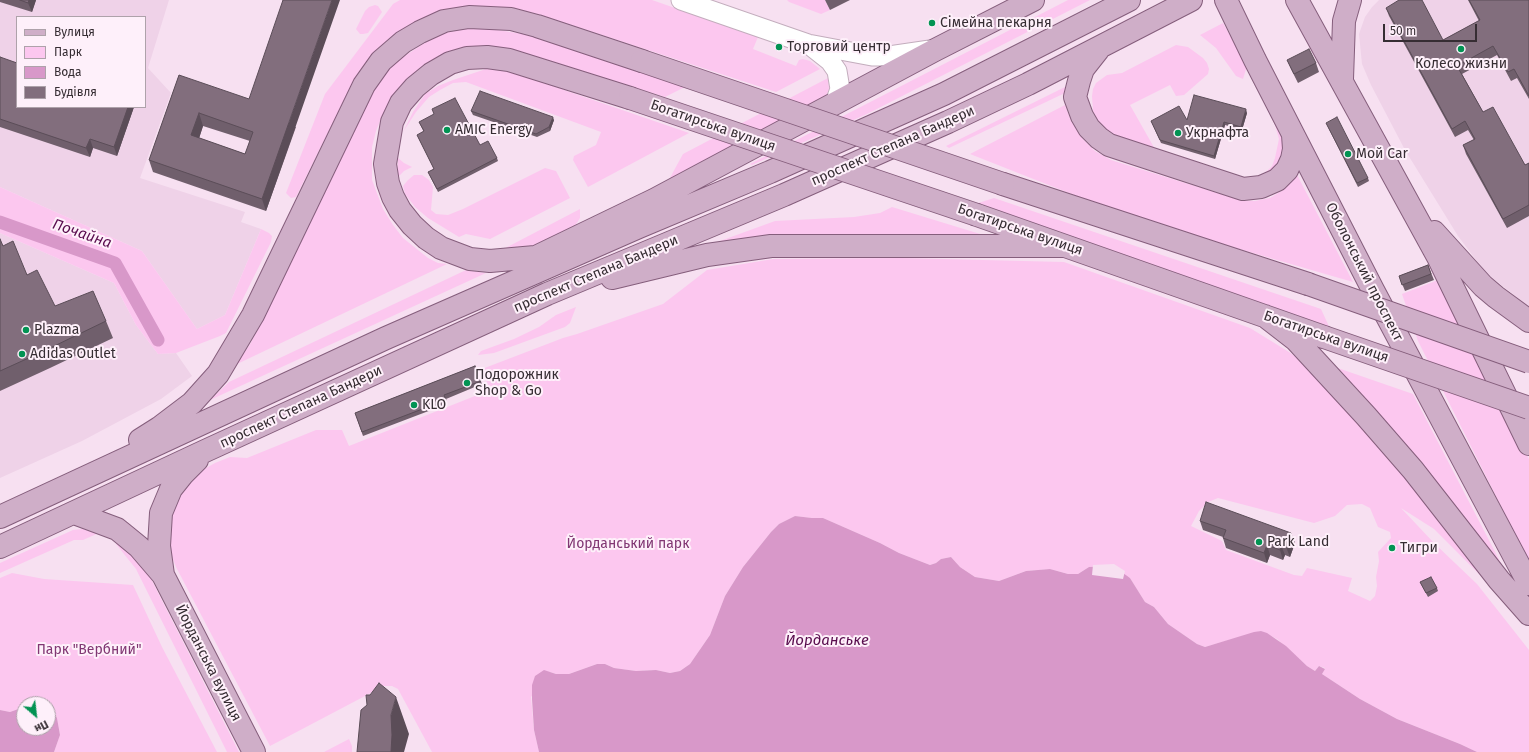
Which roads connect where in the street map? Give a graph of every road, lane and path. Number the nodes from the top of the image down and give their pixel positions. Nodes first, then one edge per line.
1 (681, 0) edge
2 (1033, 0) edge
3 (1129, 0) edge
4 (1191, 0) edge
5 (1226, 0) edge
6 (1297, 0) edge
7 (1350, 0) edge
8 (808, 44) junction
9 (1102, 46) junction
10 (935, 50) junction
11 (1342, 80) junction
12 (834, 103) junction
13 (1293, 134) junction
14 (1408, 202) junction
15 (1064, 246) junction
16 (535, 257) junction
17 (547, 294) junction
18 (1265, 316) junction
19 (1529, 321) edge
20 (386, 338) junction
21 (1529, 362) edge
22 (1529, 408) edge
23 (1529, 444) edge
24 (205, 451) junction
25 (45, 496) junction
26 (74, 513) junction
27 (0, 516) edge
28 (0, 547) edge
29 (163, 575) junction
30 (1529, 584) edge
31 (1529, 614) edge
32 (254, 752) edge

1 - 8 street
2 - 10 main road
3 - 20 main road, проспект Степана Бандери
4 - 9 main road, проспект Степана Бандери
5 - 13 main road, Оболонський проспект
6 - 11 main road
7 - 11 main road
8 - 10 street
8 - 12 street
9 - 13 main road
9 - 17 main road, проспект Степана Бандери
10 - 12 main road
11 - 14 main road
12 - 16 main road
13 - 30 main road, Оболонський проспект
14 - 19 main road
14 - 23 main road
15 - 16 main road, Богатирська вулиця, bridge
15 - 17 main road
15 - 18 main road, Богатирська вулиця
16 - 20 main road
17 - 24 main road, проспект Степана Бандери
18 - 22 main road, Богатирська вулиця, bridge
18 - 31 main road
20 - 25 main road, проспект Степана Бандери
21 - 25 main road, bridge
24 - 26 main road, проспект Степана Бандери
24 - 29 main road, Йорданська вулиця
25 - 27 main road, проспект Степана Бандери
26 - 28 main road, проспект Степана Бандери
26 - 29 main road, Йорданська вулиця
29 - 32 main road, Йорданська вулиця

